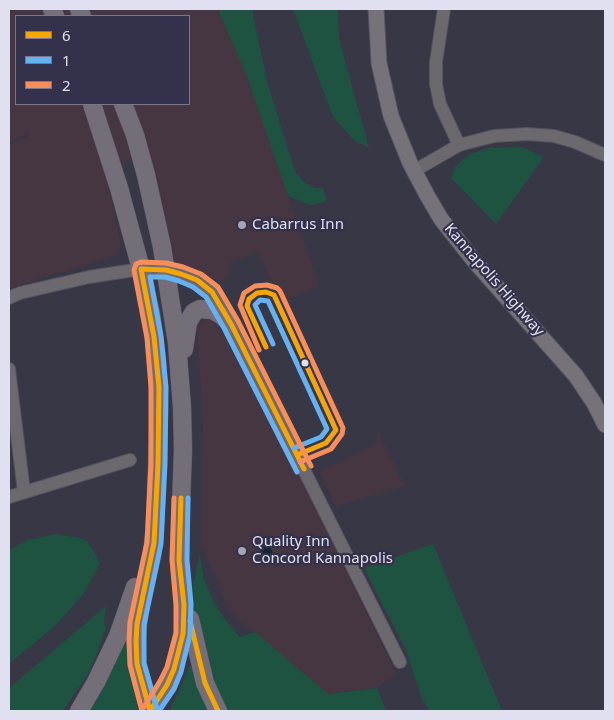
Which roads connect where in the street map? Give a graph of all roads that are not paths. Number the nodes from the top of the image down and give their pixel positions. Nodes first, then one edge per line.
1 (376, 9) edge
2 (444, 9) edge
3 (92, 105) edge
4 (123, 105) edge
5 (459, 145) junction
6 (605, 156) edge
7 (414, 171) junction
8 (141, 269) junction
9 (166, 270) junction
10 (9, 298) edge
11 (231, 324) junction
12 (9, 369) edge
13 (180, 379) junction
14 (605, 426) edge
15 (130, 460) dead end
16 (157, 478) junction
17 (24, 492) junction
18 (9, 497) edge
19 (183, 591) junction
20 (400, 662) dead end
21 (79, 711) edge
22 (218, 711) edge

1 - 7 main road, Kannapolis Highway
2 - 5 street
3 - 8 highway
4 - 9 highway
5 - 6 street
5 - 7 street
7 - 14 main road, Kannapolis Highway
8 - 9 street
8 - 10 street
8 - 16 highway
9 - 11 street
9 - 13 highway
11 - 13 highway
11 - 20 street
12 - 17 street
13 - 19 highway
15 - 17 street
16 - 19 highway
16 - 21 highway
17 - 18 street
19 - 22 highway

